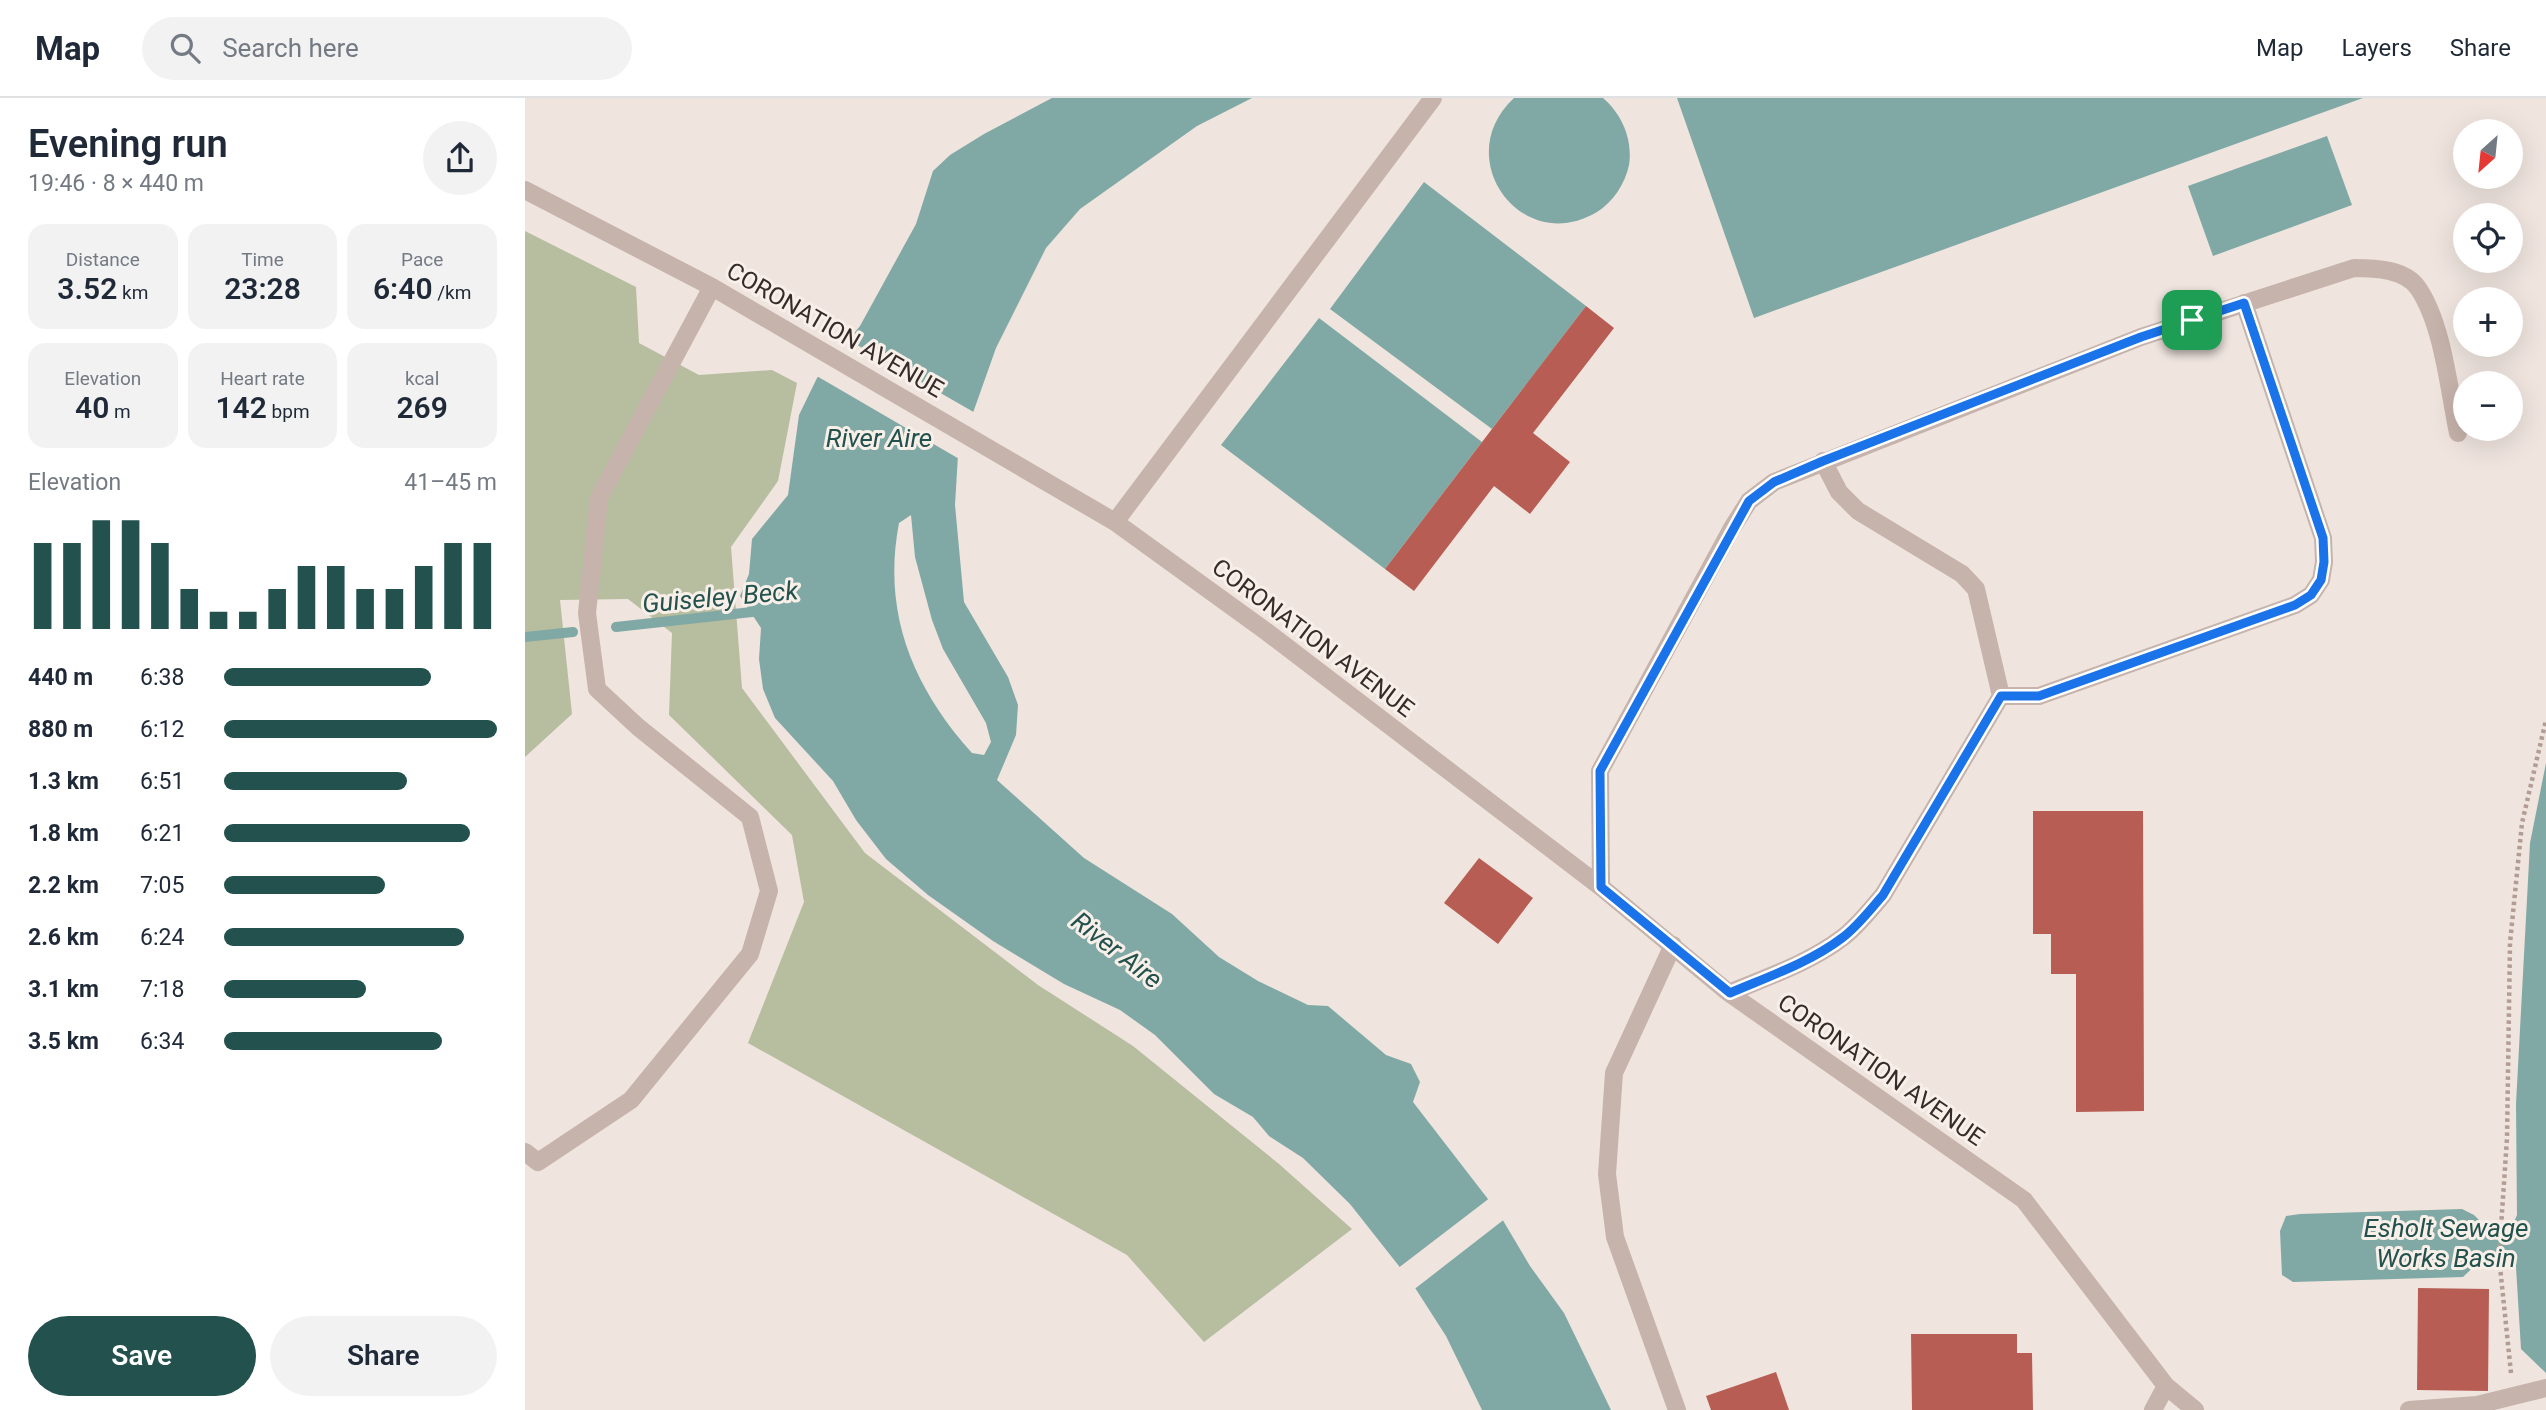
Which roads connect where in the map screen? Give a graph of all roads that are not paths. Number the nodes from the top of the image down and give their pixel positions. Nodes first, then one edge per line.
1 (1433, 98) edge
2 (525, 190) edge
3 (712, 287) junction
4 (2244, 303) junction
5 (2453, 407) edge
6 (1823, 461) junction
7 (1115, 522) junction
8 (2001, 696) junction
9 (1601, 887) junction
10 (1673, 945) junction
11 (1730, 993) junction
12 (525, 1152) edge
13 (2166, 1386) junction
14 (2541, 1390) edge
15 (2437, 1409) edge
16 (1678, 1410) edge
17 (2153, 1410) edge
18 (2195, 1410) edge
19 (2409, 1410) edge

1 - 7 street
2 - 3 street, CORONATION AVENUE
3 - 7 street, CORONATION AVENUE
3 - 12 street
4 - 5 street
4 - 6 street
4 - 8 street
6 - 8 street
6 - 9 street
7 - 9 street, CORONATION AVENUE
8 - 11 street
9 - 10 street, CORONATION AVENUE
10 - 11 street, CORONATION AVENUE
10 - 16 street
11 - 13 street, CORONATION AVENUE
13 - 17 street
13 - 18 street, CORONATION AVENUE
14 - 15 street
15 - 19 street

